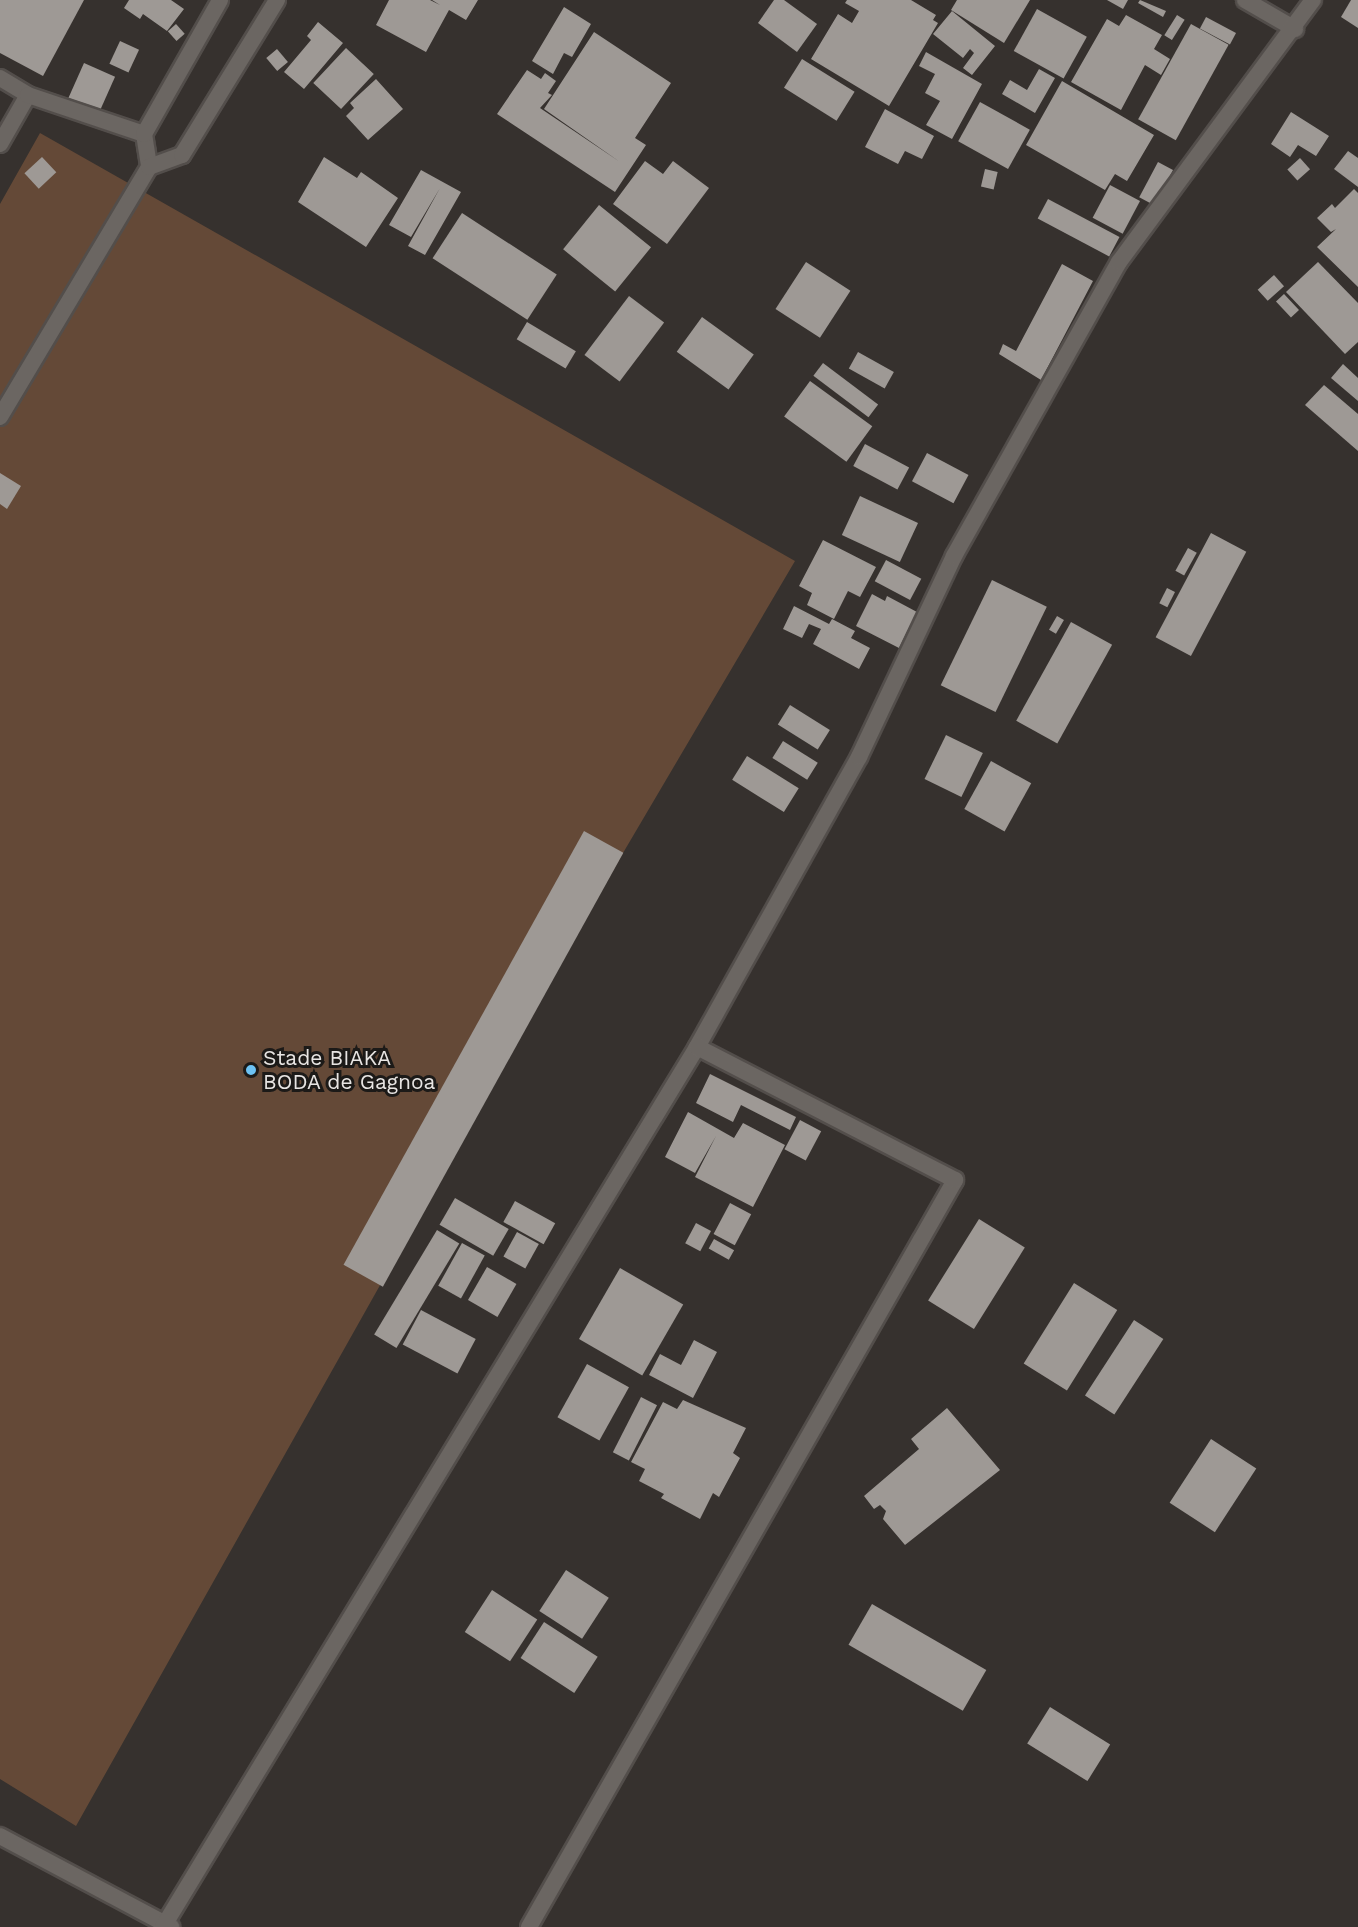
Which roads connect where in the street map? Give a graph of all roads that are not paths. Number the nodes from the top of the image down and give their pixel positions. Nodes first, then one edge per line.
1 (220, 0) edge
2 (276, 0) edge
3 (1245, 0) edge
4 (1313, 0) edge
5 (1295, 29) junction
6 (0, 78) edge
7 (28, 95) junction
8 (144, 134) junction
9 (0, 144) edge
10 (149, 167) junction
11 (0, 417) edge
12 (698, 1047) junction
13 (0, 1836) edge
14 (166, 1927) edge
15 (529, 1927) edge

1 - 8 street
2 - 10 street
3 - 5 street
4 - 5 street
5 - 12 street
6 - 7 street
7 - 8 street
7 - 9 street
8 - 10 street
10 - 11 street
12 - 14 street
12 - 15 street
13 - 14 street

